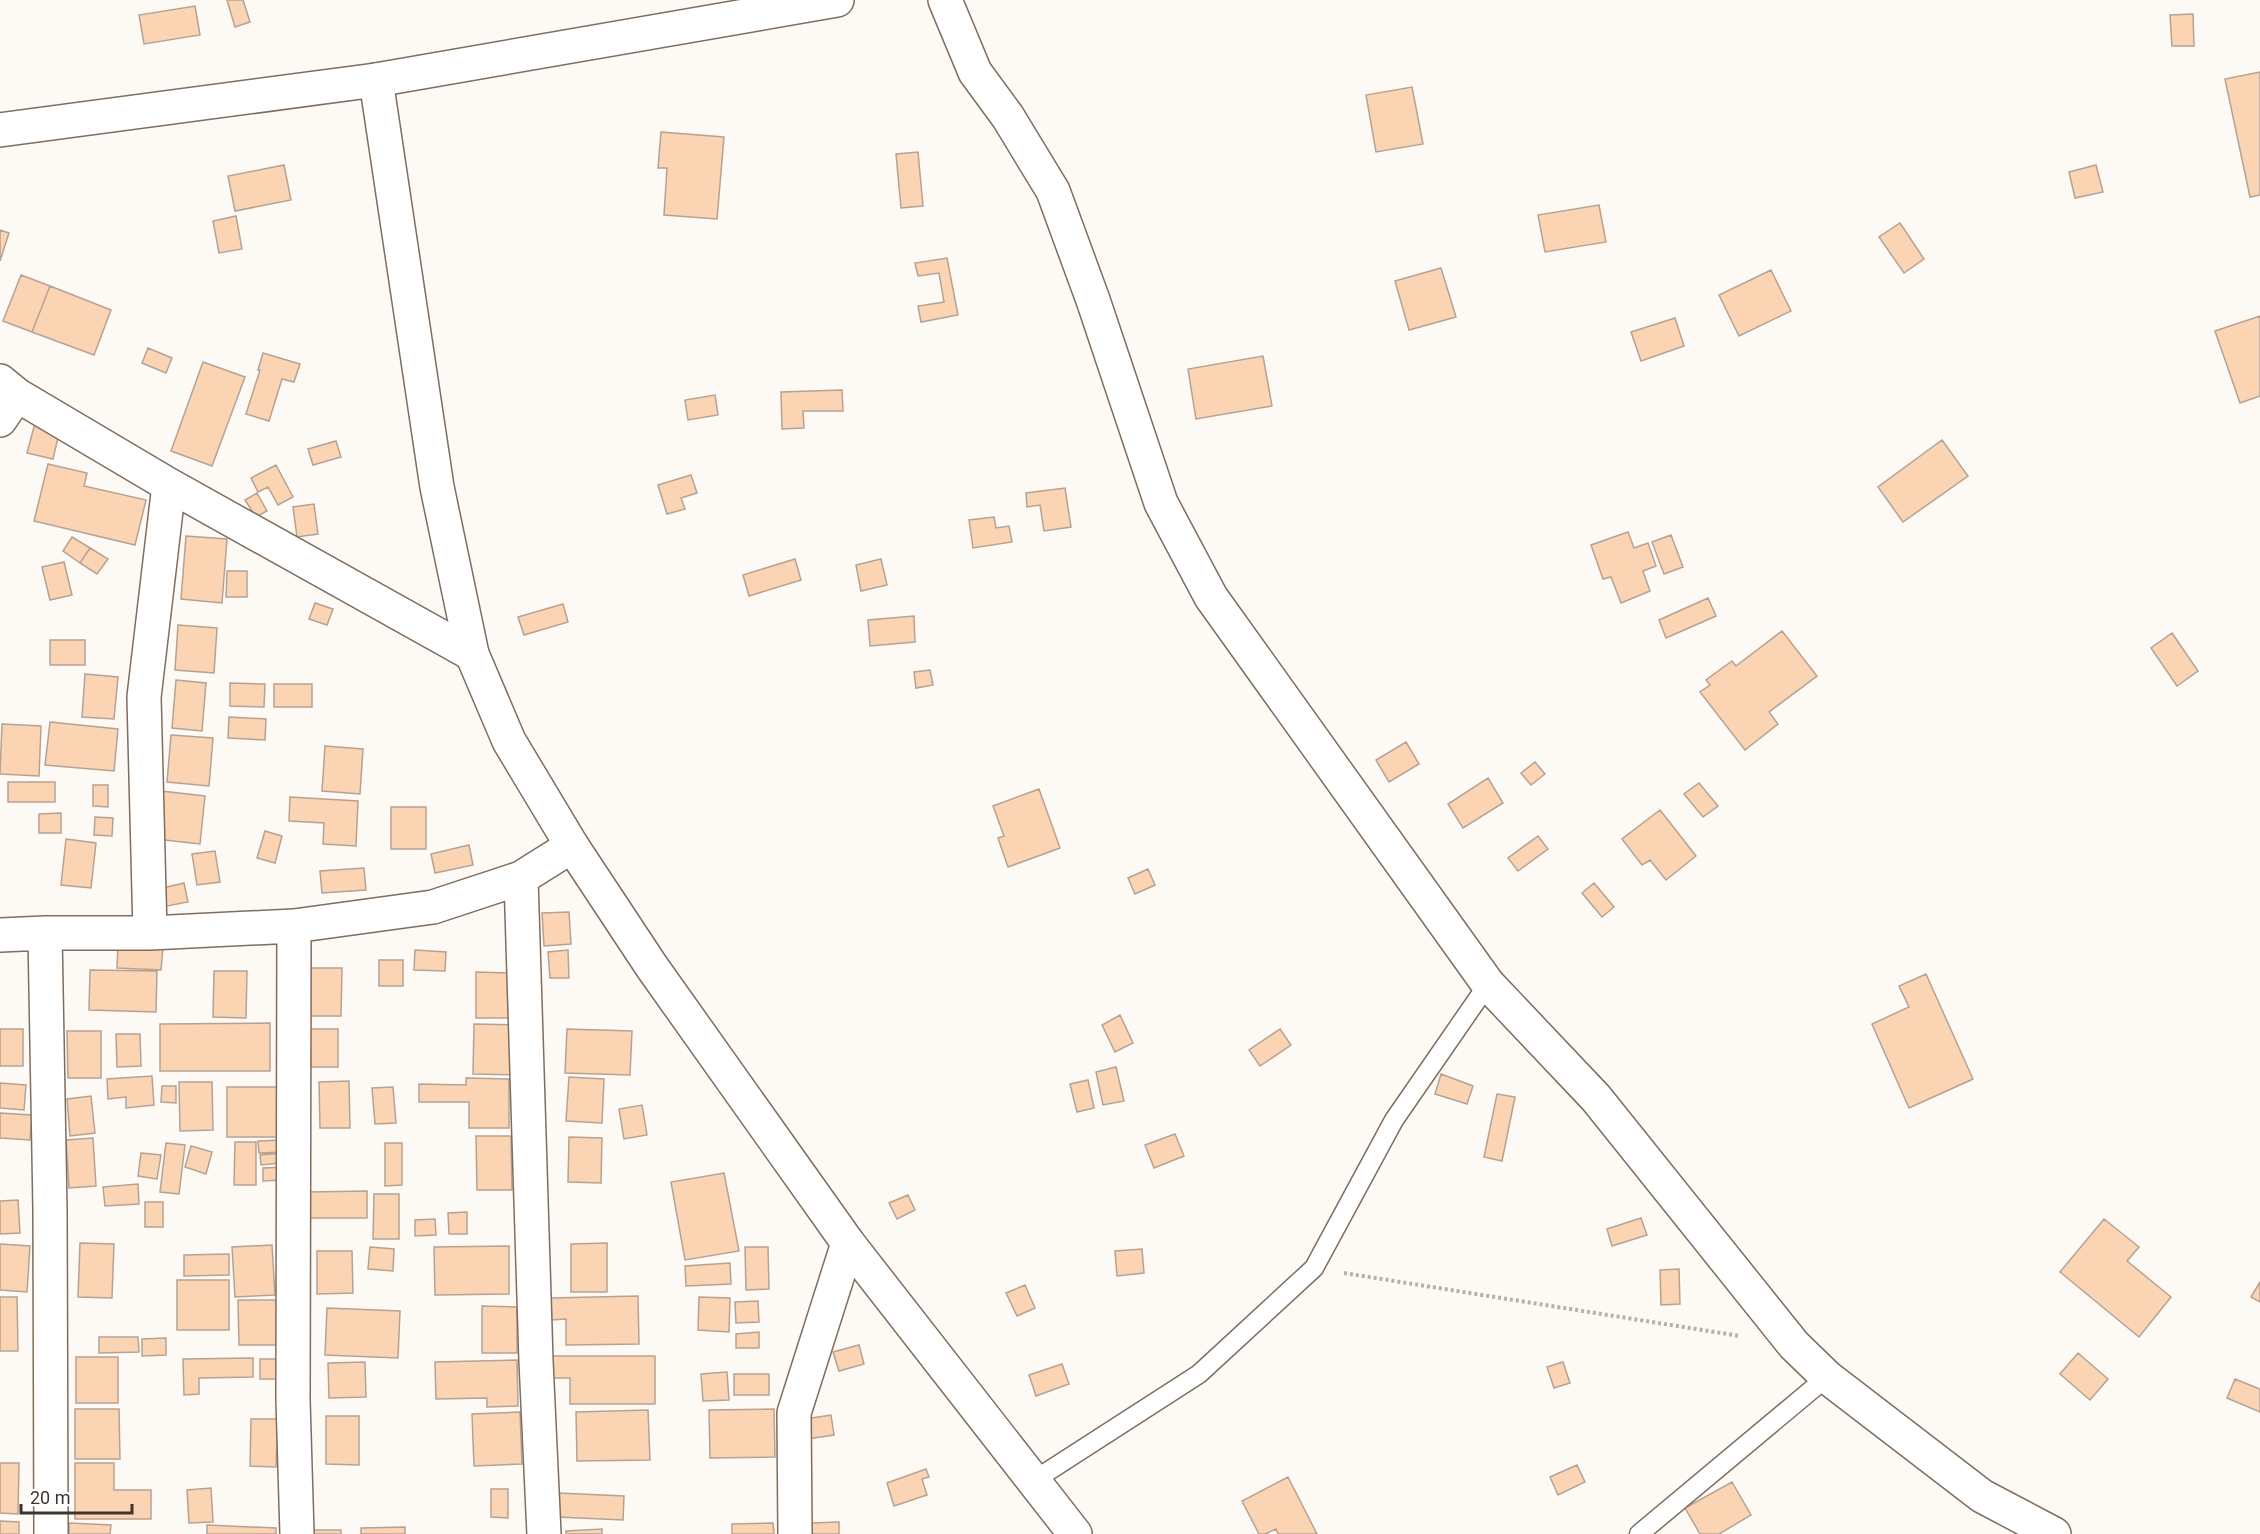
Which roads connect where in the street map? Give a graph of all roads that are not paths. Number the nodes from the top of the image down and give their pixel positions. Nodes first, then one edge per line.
1 (837, 0) edge
2 (945, 0) edge
3 (376, 80) junction
4 (0, 130) edge
5 (6, 399) edge
6 (169, 485) junction
7 (472, 654) junction
8 (572, 846) junction
9 (521, 878) junction
10 (294, 926) junction
11 (45, 933) junction
12 (150, 933) junction
13 (0, 935) edge
14 (1488, 984) junction
15 (848, 1244) junction
16 (1827, 1377) junction
17 (1033, 1481) junction
18 (51, 1534) edge
19 (297, 1534) edge
20 (544, 1534) edge
21 (795, 1534) edge
22 (1075, 1534) edge
23 (1639, 1534) edge
24 (2054, 1534) edge

1 - 3 street
2 - 14 street
3 - 4 street
3 - 7 street
5 - 6 street
6 - 7 street
6 - 12 street
7 - 8 street
8 - 9 street
8 - 15 street
9 - 10 street
9 - 20 street
10 - 12 street
10 - 19 street
11 - 12 street
11 - 13 street
11 - 18 street
14 - 16 street
14 - 17 lane
15 - 17 street
15 - 21 street
16 - 23 lane
16 - 24 street
17 - 22 street

